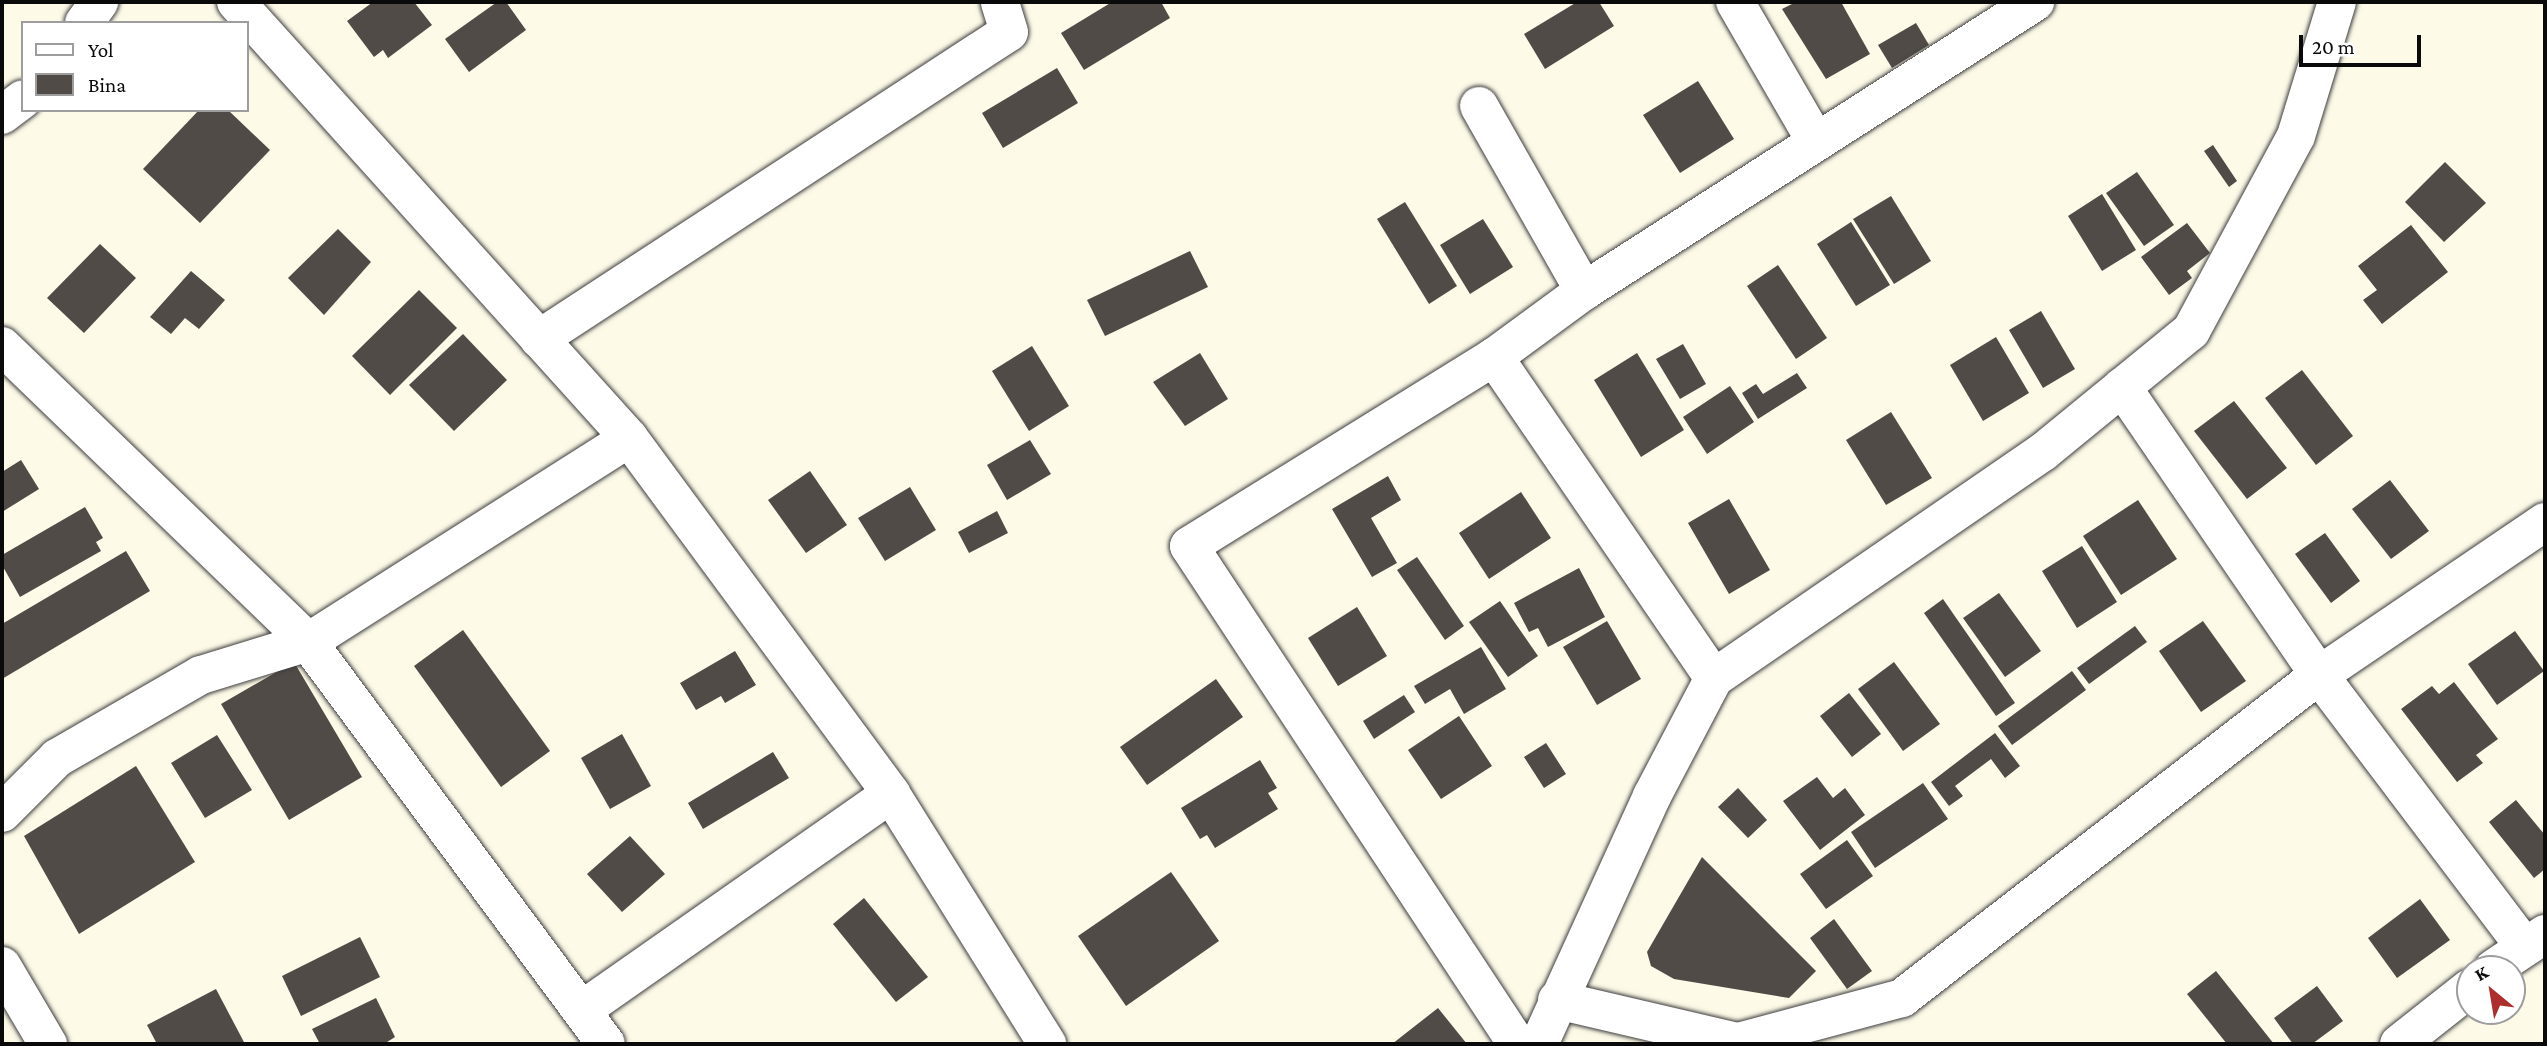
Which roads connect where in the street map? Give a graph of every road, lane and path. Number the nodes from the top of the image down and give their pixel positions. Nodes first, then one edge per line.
1 (99, 2) edge
2 (236, 2) edge
3 (1000, 2) edge
4 (1735, 2) edge
5 (2035, 2) edge
6 (2337, 2) edge
7 (85, 21) edge
8 (21, 101) edge
9 (1479, 106) dead end
10 (2, 115) edge
11 (1815, 140) junction
12 (1584, 291) junction
13 (539, 339) junction
14 (2, 346) edge
15 (1494, 357) junction
16 (2122, 387) junction
17 (629, 438) junction
18 (2545, 522) edge
19 (308, 642) junction
20 (2319, 675) junction
21 (1714, 678) junction
22 (891, 794) junction
23 (2, 813) edge
24 (2534, 940) edge
25 (2513, 955) edge
26 (2, 966) edge
27 (2456, 999) edge
28 (1557, 1000) junction
29 (582, 1010) junction
30 (48, 1044) edge
31 (606, 1044) edge
32 (1047, 1044) edge
33 (1517, 1044) edge
34 (1539, 1044) edge
35 (2399, 1044) edge

1 - 7 street
2 - 13 street
3 - 13 street
4 - 11 street
5 - 11 street
6 - 16 street
8 - 10 street
9 - 12 street
11 - 12 street
12 - 15 street
13 - 17 street
14 - 19 street
15 - 21 street
15 - 33 street
16 - 20 street
16 - 21 street
17 - 19 street
17 - 22 street
18 - 20 street
19 - 23 street
19 - 29 street
20 - 24 street
20 - 28 street
21 - 28 street
22 - 29 street
22 - 32 street
24 - 25 street
26 - 30 street
27 - 35 street
28 - 34 street
29 - 31 street

